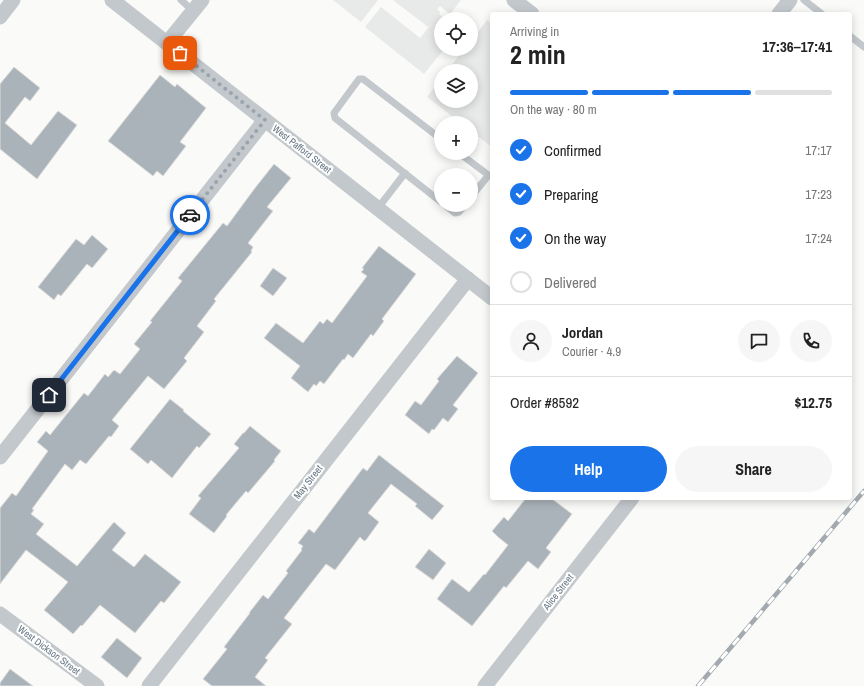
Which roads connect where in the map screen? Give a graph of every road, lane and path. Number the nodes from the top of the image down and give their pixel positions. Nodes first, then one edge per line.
1 (13, 0) edge
2 (112, 0) edge
3 (180, 0) edge
4 (514, 0) edge
5 (790, 0) edge
6 (804, 0) edge
7 (198, 5) edge
8 (529, 12) edge
9 (781, 12) edge
10 (819, 12) edge
11 (0, 17) edge
12 (852, 38) edge
13 (167, 43) junction
14 (864, 47) edge
15 (265, 120) junction
16 (434, 134) edge
17 (468, 160) edge
18 (405, 174) junction
19 (478, 188) edge
20 (434, 197) edge
21 (378, 208) junction
22 (468, 279) junction
23 (490, 296) edge
24 (0, 457) edge
25 (630, 500) edge
26 (0, 614) edge
27 (97, 686) edge
28 (149, 686) edge
29 (485, 686) edge

1 - 11 street
2 - 13 street, West Pafford Street
3 - 7 lane
4 - 8 street
5 - 9 street
6 - 10 lane
7 - 13 street
12 - 14 lane
13 - 15 street, West Pafford Street
15 - 21 street, West Pafford Street
15 - 24 street
16 - 18 lane
17 - 19 lane
18 - 20 lane
18 - 21 lane
21 - 22 street, West Pafford Street
22 - 23 street, West Pafford Street
22 - 28 street, May Street
25 - 29 street, Alice Street
26 - 27 street, West Dickson Street

